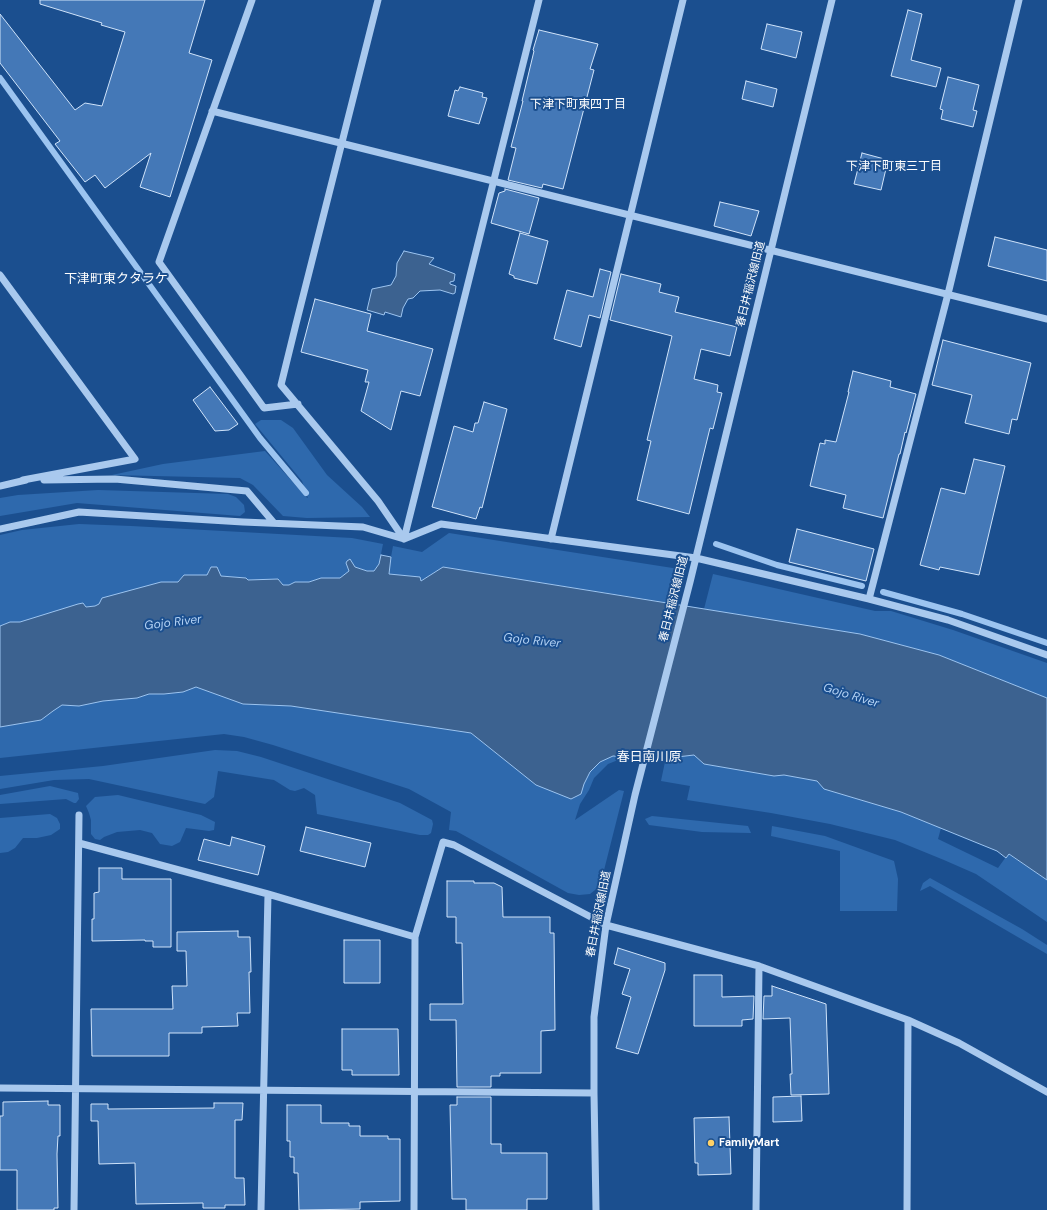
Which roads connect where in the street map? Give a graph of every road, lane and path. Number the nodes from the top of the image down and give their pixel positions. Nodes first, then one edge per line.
1 (252, 0) edge
2 (378, 0) edge
3 (539, 0) edge
4 (683, 0) edge
5 (832, 0) edge
6 (1019, 0) edge
7 (212, 111) junction
8 (342, 143) junction
9 (494, 181) junction
10 (630, 215) junction
11 (771, 250) junction
12 (0, 275) edge
13 (948, 294) junction
14 (1047, 319) edge
15 (298, 404) junction
16 (23, 480) junction
17 (0, 486) edge
18 (274, 523) junction
19 (0, 529) edge
20 (404, 539) junction
21 (551, 539) junction
22 (696, 558) junction
23 (869, 599) junction
24 (1047, 655) edge
25 (79, 815) dead end
26 (79, 843) junction
27 (268, 894) junction
28 (606, 924) junction
29 (415, 937) junction
30 (759, 966) junction
31 (908, 1020) junction
32 (0, 1088) edge
33 (76, 1089) junction
34 (264, 1090) junction
35 (414, 1091) junction
36 (594, 1092) junction
37 (1047, 1092) edge
38 (74, 1210) edge
39 (261, 1210) edge
40 (414, 1210) edge
41 (596, 1210) edge
42 (756, 1210) edge
43 (907, 1210) edge

1 - 7 street
2 - 8 street
3 - 9 street
4 - 10 street
5 - 11 street, 春日井稲沢線旧道
6 - 13 street
7 - 8 street
7 - 15 street
8 - 9 street
8 - 15 street
9 - 10 street
9 - 20 street
10 - 11 street
10 - 21 street
11 - 13 street
11 - 22 street, 春日井稲沢線旧道
12 - 16 street
13 - 14 street
13 - 23 street
15 - 20 street
16 - 17 street
16 - 18 street
18 - 19 street
18 - 20 street
20 - 21 street
21 - 22 street
22 - 23 street
22 - 28 street, 春日井稲沢線旧道
23 - 24 street
25 - 26 street
26 - 27 street
26 - 33 street
27 - 29 street
27 - 34 street
28 - 29 street
28 - 30 street
28 - 36 street, 春日井稲沢線旧道
29 - 35 street
30 - 31 street
30 - 42 street
31 - 37 street
31 - 43 street
32 - 33 street
33 - 34 street
33 - 38 street
34 - 35 street
34 - 39 street
35 - 36 street
35 - 40 street
36 - 41 street, 春日井稲沢線旧道

